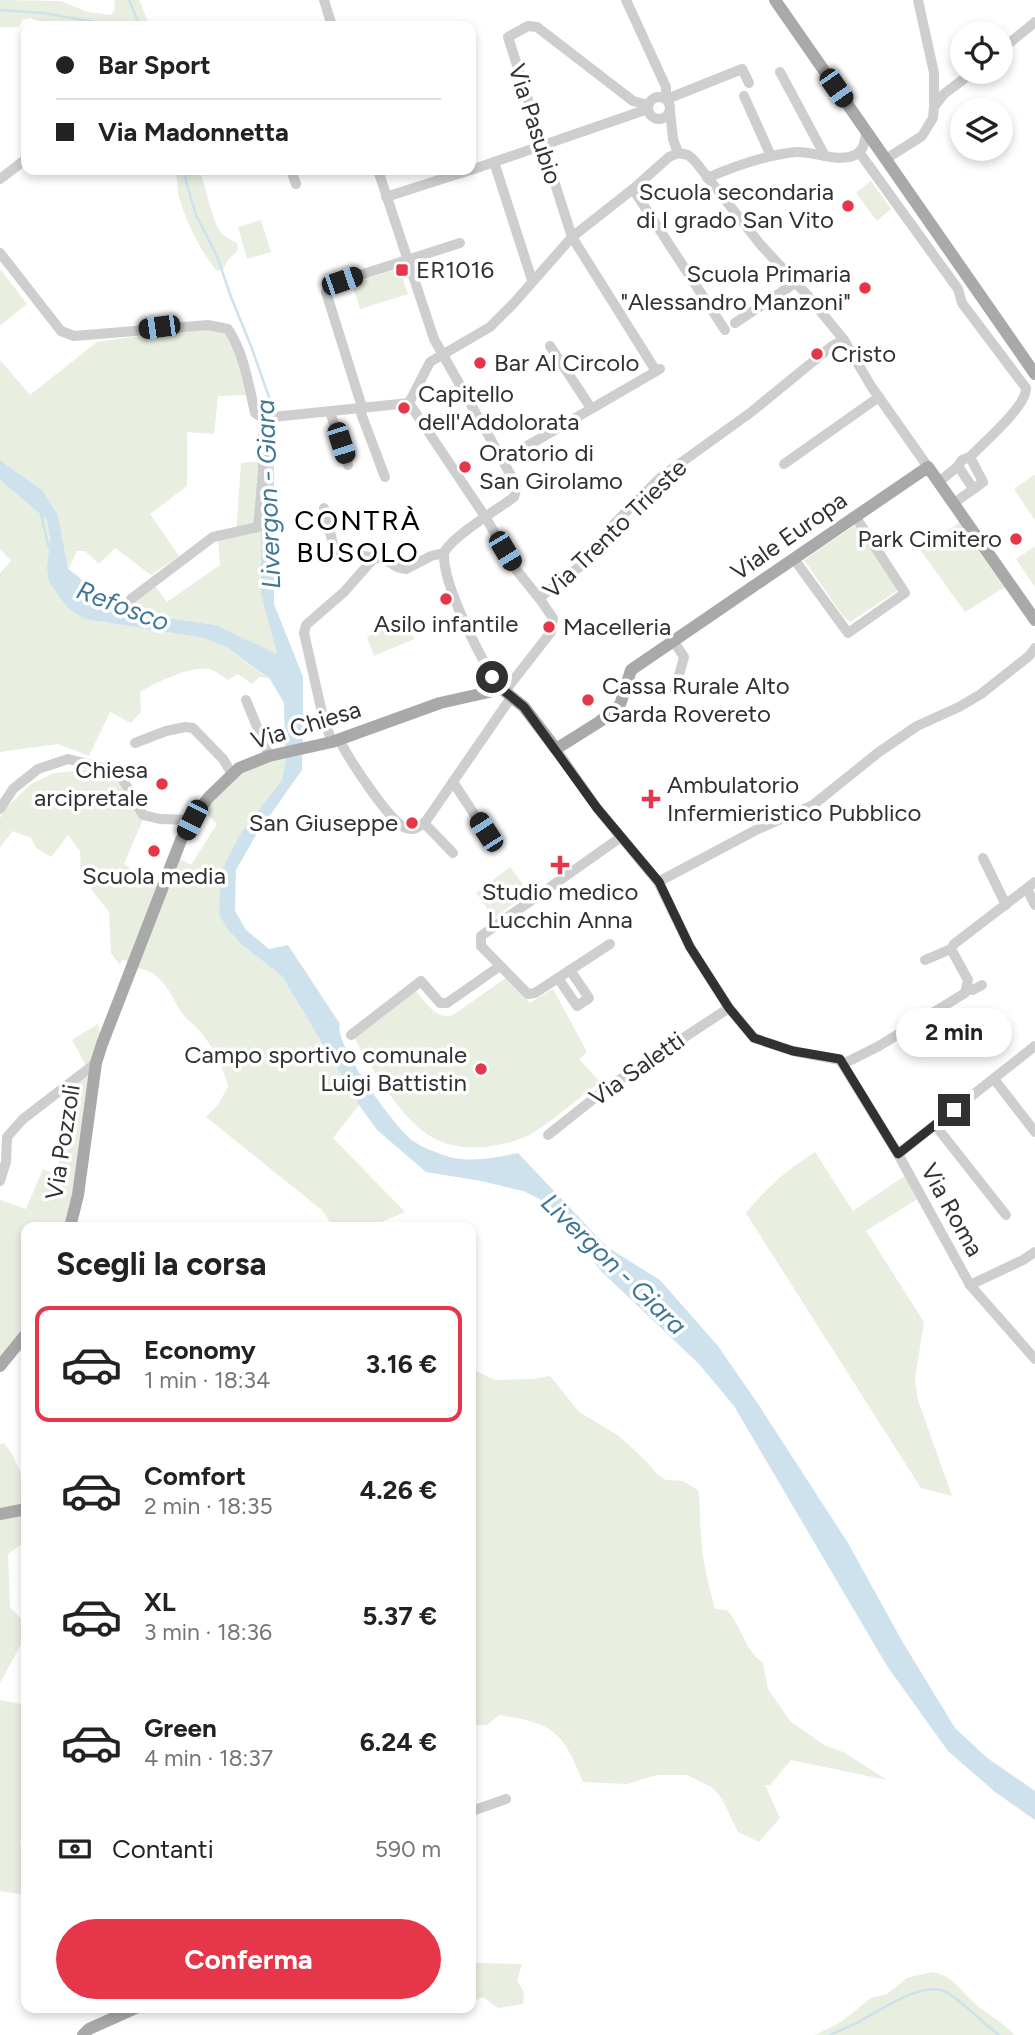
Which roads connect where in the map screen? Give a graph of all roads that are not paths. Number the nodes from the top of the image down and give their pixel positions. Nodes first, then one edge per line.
1 (324, 0) edge
2 (626, 0) edge
3 (775, 0) edge
4 (918, 0) edge
5 (330, 21) edge
6 (1035, 22) edge
7 (1013, 40) edge
8 (780, 72) dead end
9 (749, 83) dead end
10 (957, 84) edge
11 (744, 96) dead end
12 (663, 98) junction
13 (934, 107) junction
14 (650, 110) junction
15 (670, 111) junction
16 (866, 132) junction
17 (673, 139) junction
18 (542, 147) junction
19 (859, 152) junction
20 (678, 153) junction
21 (824, 154) junction
22 (771, 156) junction
23 (886, 159) junction
24 (494, 162) junction
25 (21, 163) edge
26 (476, 168) edge
27 (293, 175) edge
28 (379, 175) edge
29 (455, 175) edge
30 (707, 178) junction
31 (0, 179) edge
32 (296, 184) dead end
33 (633, 189) junction
34 (386, 197) junction
35 (572, 237) junction
36 (460, 243) dead end
37 (0, 253) edge
38 (407, 259) junction
39 (532, 280) junction
40 (795, 283) junction
41 (735, 323) dead end
42 (725, 330) dead end
43 (844, 340) junction
44 (550, 346) dead end
45 (443, 353) junction
46 (1035, 374) edge
47 (879, 397) junction
48 (409, 403) junction
49 (361, 407) junction
50 (591, 408) junction
51 (330, 412) junction
52 (263, 418) junction
53 (970, 457) junction
54 (503, 460) junction
55 (784, 464) dead end
56 (348, 465) dead end
57 (958, 466) junction
58 (928, 467) junction
59 (385, 477) dead end
60 (939, 482) junction
61 (975, 488) junction
62 (954, 503) junction
63 (324, 508) dead end
64 (855, 516) junction
65 (486, 518) junction
66 (444, 553) junction
67 (374, 558) junction
68 (794, 559) junction
69 (539, 598) junction
70 (131, 599) dead end
71 (1035, 620) edge
72 (674, 642) junction
73 (1033, 656) edge
74 (675, 690) dead end
75 (506, 692) junction
76 (246, 700) dead end
77 (335, 741) junction
78 (135, 743) dead end
79 (556, 749) junction
80 (269, 756) junction
81 (232, 774) junction
82 (453, 782) junction
83 (0, 809) edge
84 (192, 820) junction
85 (424, 823) junction
86 (486, 832) dead end
87 (621, 837) junction
88 (453, 853) dead end
89 (984, 858) dead end
90 (659, 882) junction
91 (1031, 886) edge
92 (1006, 905) junction
93 (1035, 905) edge
94 (610, 944) dead end
95 (951, 949) junction
96 (925, 960) dead end
97 (500, 966) junction
98 (570, 970) junction
99 (558, 978) junction
100 (982, 985) dead end
101 (967, 989) junction
102 (729, 1008) junction
103 (351, 1035) dead end
104 (1035, 1046) edge
105 (841, 1062) junction
106 (96, 1063) junction
107 (994, 1079) junction
108 (934, 1125) junction
109 (1035, 1132) edge
110 (548, 1135) dead end
111 (898, 1154) junction
112 (0, 1181) edge
113 (1006, 1215) dead end
114 (71, 1222) edge
115 (1035, 1252) edge
116 (970, 1285) junction
117 (21, 1340) edge
118 (1035, 1359) edge
119 (0, 1366) edge
120 (21, 1510) edge
121 (0, 1514) edge
122 (506, 1799) dead end
123 (476, 1810) edge
124 (125, 2013) edge
125 (83, 2035) edge

1 - 5 street
2 - 12 street
3 - 16 main road
4 - 13 street
6 - 7 street
8 - 21 street
9 - 12 street
10 - 13 street
11 - 22 street
12 - 14 street
12 - 15 street
13 - 23 street
14 - 15 street
14 - 17 street
14 - 18 street
14 - 18 street, Via Pasubio
15 - 17 street
16 - 19 street
16 - 23 main road
17 - 20 street
18 - 24 street
18 - 35 street, Via Pasubio
19 - 21 street
19 - 53 street
20 - 30 street
20 - 33 street
21 - 22 street
22 - 30 street
23 - 46 main road
24 - 26 street
24 - 39 street
25 - 31 street
27 - 32 street
28 - 34 street
29 - 34 street
30 - 40 street
33 - 35 street
33 - 42 street
34 - 38 street
35 - 39 street
35 - 50 street, Via Pasubio
36 - 38 street
37 - 52 street
38 - 45 street
38 - 49 street
39 - 45 street
40 - 41 street
40 - 43 street
43 - 47 street
43 - 69 street, Via Trento Trieste
44 - 50 street
45 - 48 street
45 - 54 street
47 - 55 street
47 - 58 street
48 - 49 street
48 - 65 street
49 - 51 street
49 - 59 street
50 - 54 street
51 - 52 street
51 - 56 street
52 - 70 street
53 - 57 street
53 - 61 street
54 - 65 street
57 - 60 street
57 - 61 street
58 - 60 main road
58 - 64 main road, Viale Europa
60 - 62 main road
61 - 62 street
62 - 71 main road
63 - 67 street
64 - 68 main road, Viale Europa
64 - 68 street
65 - 66 street
65 - 69 street
66 - 67 street
66 - 75 street
67 - 77 street
68 - 72 main road, Viale Europa
69 - 75 street, Via Trento Trieste
72 - 74 street
72 - 79 main road, Viale Europa
73 - 90 street
75 - 77 main road, Via Chiesa
75 - 79 main road
75 - 82 street, Via Trento Trieste
76 - 80 street
77 - 80 main road, Via Chiesa
77 - 85 street
78 - 81 street
79 - 87 street
80 - 81 main road, Via Chiesa
81 - 84 main road, Via Chiesa
82 - 85 street, Via Trento Trieste
82 - 86 street
83 - 84 street
84 - 106 main road, Via Chiesa
85 - 88 street
87 - 90 street
87 - 97 street
89 - 92 street
90 - 102 street
91 - 92 street
91 - 93 street
92 - 95 street
94 - 98 street
95 - 96 street
95 - 101 street
97 - 99 street
97 - 103 street
98 - 99 street
98 - 99 street
100 - 101 street
101 - 105 street
102 - 105 street
102 - 110 street, Via Saletti
104 - 107 street
105 - 111 street, Via Roma
106 - 112 street
106 - 114 main road, Via Pozzoli
107 - 108 street
107 - 109 street
108 - 111 street
108 - 113 street
111 - 116 street, Via Roma
115 - 116 street
116 - 118 street, Via Roma
117 - 119 main road
120 - 121 main road
122 - 123 street
124 - 125 main road

